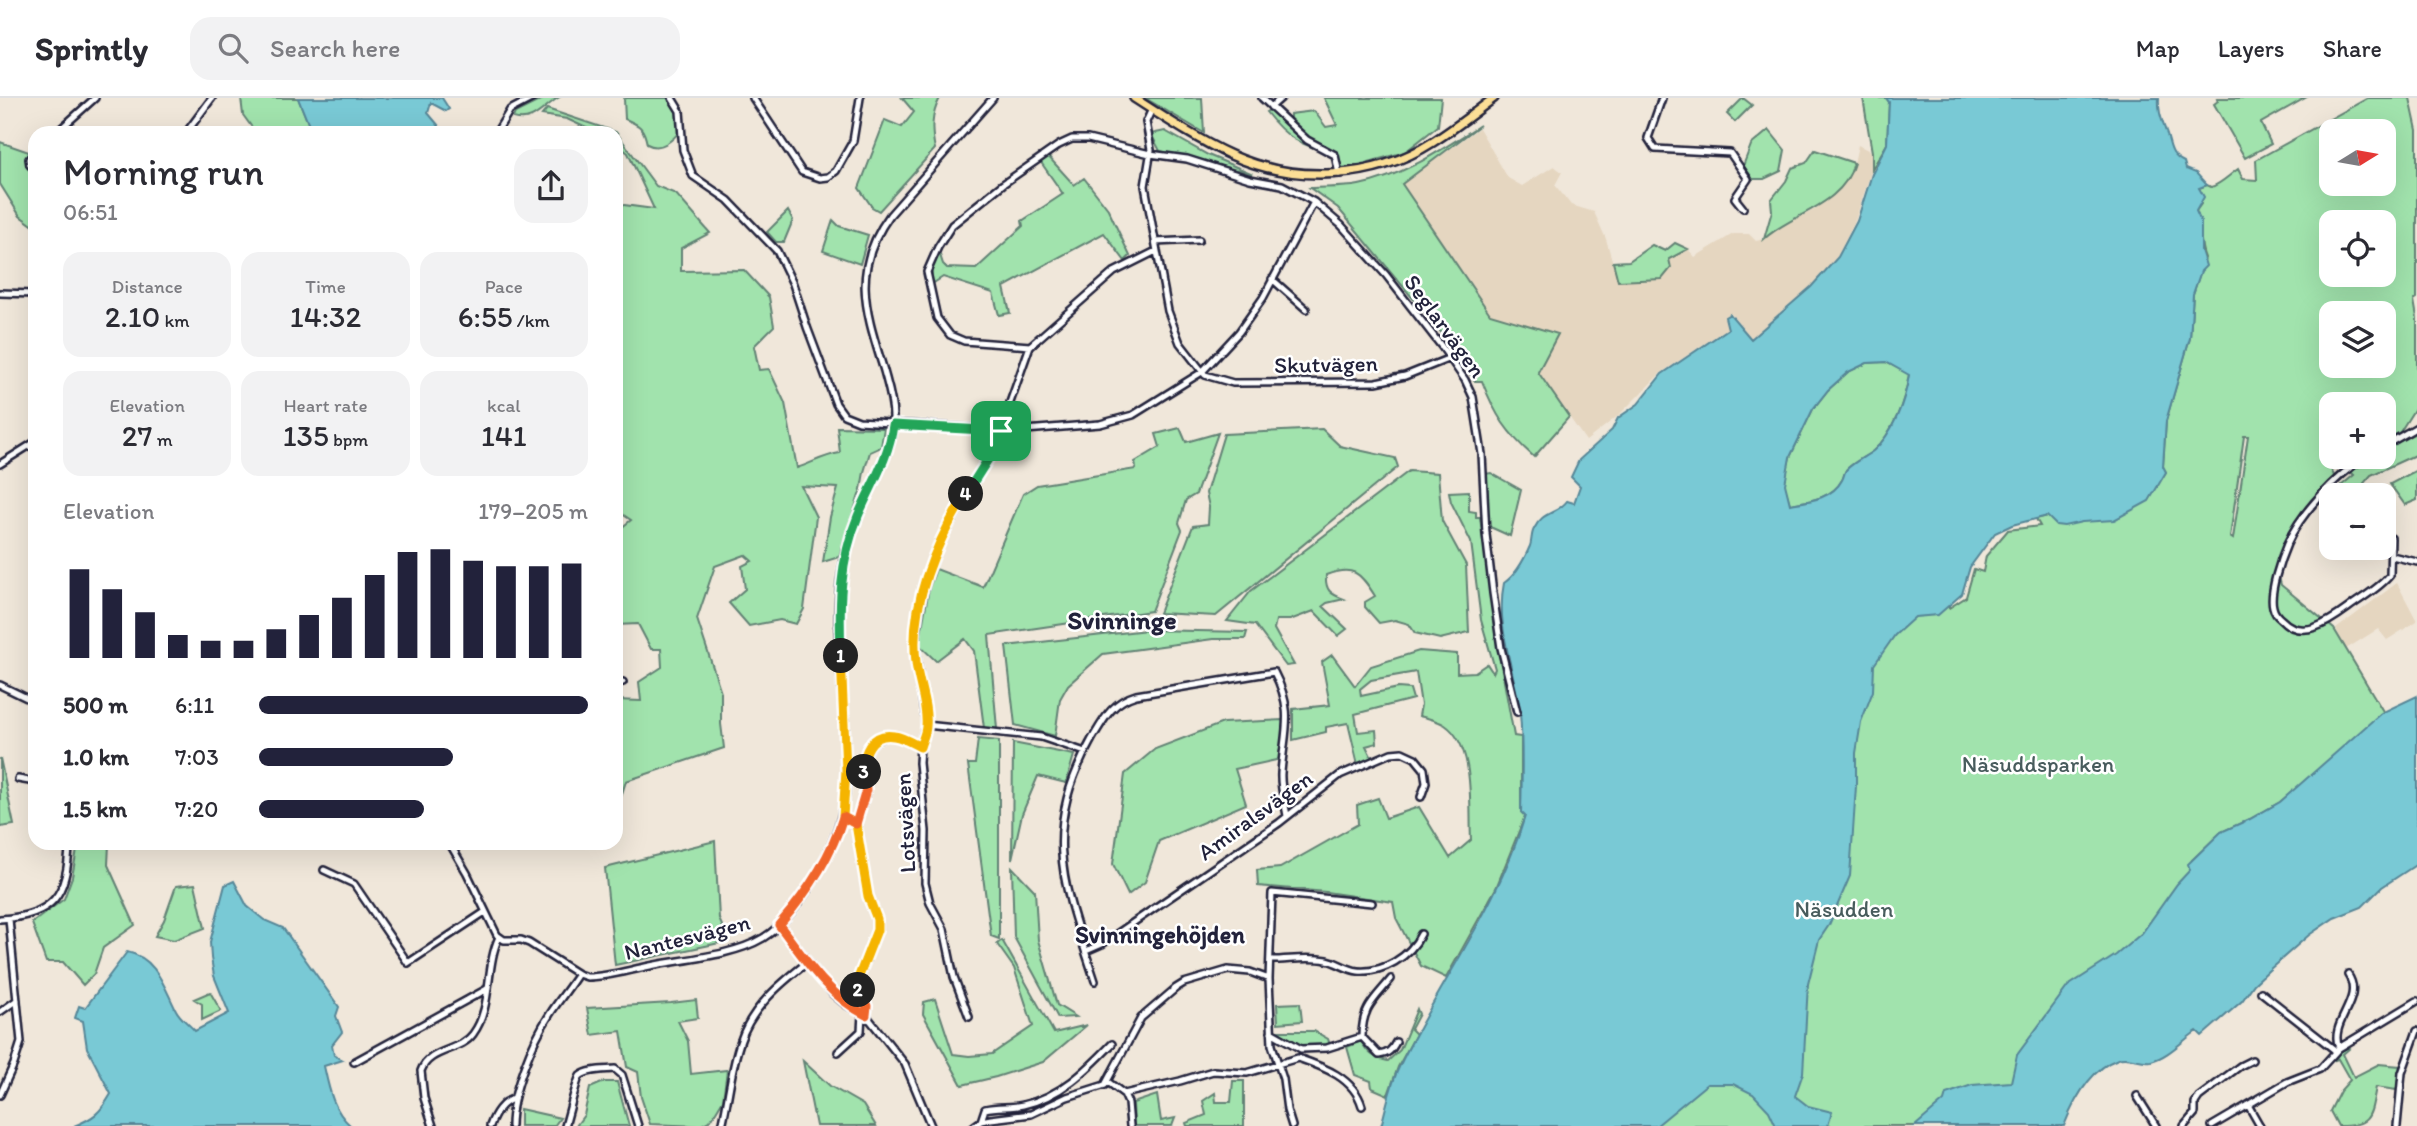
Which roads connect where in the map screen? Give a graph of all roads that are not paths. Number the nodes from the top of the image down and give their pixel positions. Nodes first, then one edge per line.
1 (94, 98) edge
2 (212, 98) edge
3 (533, 98) edge
4 (673, 98) edge
5 (753, 98) edge
6 (860, 98) edge
7 (993, 98) edge
8 (1134, 98) edge
9 (1262, 98) edge
10 (1281, 98) edge
11 (1494, 98) edge
12 (1662, 98) edge
13 (1271, 107) junction
14 (1152, 109) junction
15 (64, 126) edge
16 (191, 126) edge
17 (500, 126) edge
18 (1150, 154) junction
19 (1339, 174) junction
20 (1314, 202) junction
21 (1743, 208) dead end
22 (1199, 240) dead end
23 (1155, 242) junction
24 (1156, 251) junction
25 (1272, 279) junction
26 (0, 293) edge
27 (28, 294) edge
28 (1306, 309) dead end
29 (1030, 346) junction
30 (1450, 358) junction
31 (1202, 372) junction
32 (893, 425) junction
33 (2417, 427) edge
34 (1001, 431) junction
35 (2396, 439) edge
36 (28, 446) edge
37 (0, 464) edge
38 (2350, 469) edge
39 (2334, 483) edge
40 (2319, 498) edge
41 (2396, 557) edge
42 (2392, 560) edge
43 (2417, 562) edge
44 (0, 685) edge
45 (28, 699) edge
46 (1517, 712) dead end
47 (926, 725) junction
48 (920, 747) junction
49 (1085, 752) junction
50 (18, 779) dead end
51 (28, 781) edge
52 (1422, 797) dead end
53 (843, 817) junction
54 (1287, 817) junction
55 (856, 824) junction
56 (69, 850) edge
57 (454, 850) edge
58 (324, 870) dead end
59 (1372, 903) dead end
60 (485, 912) junction
61 (0, 919) edge
62 (9, 919) junction
63 (779, 925) junction
64 (1421, 934) dead end
65 (499, 937) junction
66 (1086, 951) junction
67 (1272, 960) junction
68 (807, 962) junction
69 (578, 974) junction
70 (2348, 975) dead end
71 (1269, 979) junction
72 (1391, 979) dead end
73 (1095, 981) dead end
74 (487, 989) junction
75 (2260, 992) dead end
76 (16, 1000) junction
77 (2417, 1001) edge
78 (0, 1012) edge
79 (864, 1014) junction
80 (969, 1017) dead end
81 (2417, 1031) edge
82 (1271, 1032) junction
83 (1362, 1037) junction
84 (1396, 1042) dead end
85 (1112, 1044) dead end
86 (2338, 1049) junction
87 (838, 1052) dead end
88 (2252, 1060) dead end
89 (354, 1062) dead end
90 (1278, 1063) junction
91 (1108, 1082) junction
92 (1124, 1094) junction
93 (0, 1096) edge
94 (2137, 1096) dead end
95 (514, 1099) junction
96 (2248, 1105) junction
97 (1362, 1106) dead end
98 (981, 1121) junction
99 (433, 1126) edge
100 (490, 1126) edge
101 (511, 1126) edge
102 (565, 1126) edge
103 (638, 1126) edge
104 (722, 1126) edge
105 (931, 1126) edge
106 (975, 1126) edge
107 (1130, 1126) edge
108 (1292, 1126) edge
109 (2156, 1126) edge
110 (2184, 1126) edge
111 (2212, 1126) edge
112 (2260, 1126) edge
113 (2397, 1126) edge

1 - 15 street
2 - 16 street
3 - 17 street
4 - 32 street
5 - 6 street
7 - 32 street, Nantesvägen
8 - 14 main road
9 - 13 street
10 - 13 street
11 - 19 main road
12 - 21 street
13 - 19 street
14 - 18 street
14 - 19 main road
18 - 20 street, Seglarvägen
18 - 23 street
18 - 29 street, Seglarvägen
20 - 25 street
20 - 30 street, Seglarvägen
22 - 23 street
23 - 24 street
24 - 29 street
24 - 31 street
25 - 28 street
25 - 31 street
26 - 27 street
29 - 34 street, Lotsvägen
30 - 31 street, Skutvägen
30 - 46 street, Seglarvägen
31 - 34 street
32 - 34 street
32 - 53 street, Nantesvägen
33 - 35 street
34 - 47 street, Lotsvägen
36 - 37 street
38 - 39 street
40 - 42 street
41 - 43 street
44 - 45 street
47 - 48 street, Lotsvägen
47 - 49 street
48 - 55 street
48 - 80 street, Lotsvägen
49 - 54 street
49 - 66 street
50 - 51 street
52 - 54 street, Amiralsvägen
53 - 55 street
53 - 63 street, Nantesvägen
54 - 66 street, Amiralsvägen
55 - 79 street
56 - 62 street
57 - 60 street
58 - 60 street
59 - 67 street
60 - 65 street
61 - 62 street
62 - 76 street
63 - 68 street
63 - 69 street, Nantesvägen
64 - 67 street
65 - 69 street
65 - 74 street
66 - 73 street
67 - 71 street
68 - 79 street
68 - 104 street
69 - 95 street
70 - 86 street
71 - 82 street
71 - 91 street
72 - 83 street
74 - 89 street
74 - 99 street
75 - 86 street
76 - 78 street
76 - 93 street
77 - 86 street
79 - 87 street
79 - 105 street
81 - 113 street
82 - 83 street
82 - 90 street
83 - 84 street
85 - 98 street
86 - 96 street
88 - 110 street
90 - 92 street
90 - 97 street
90 - 108 street
91 - 92 street
91 - 98 street
92 - 107 street
94 - 109 street
95 - 100 street
95 - 101 street
96 - 111 street
96 - 112 street
98 - 106 street
102 - 103 street

